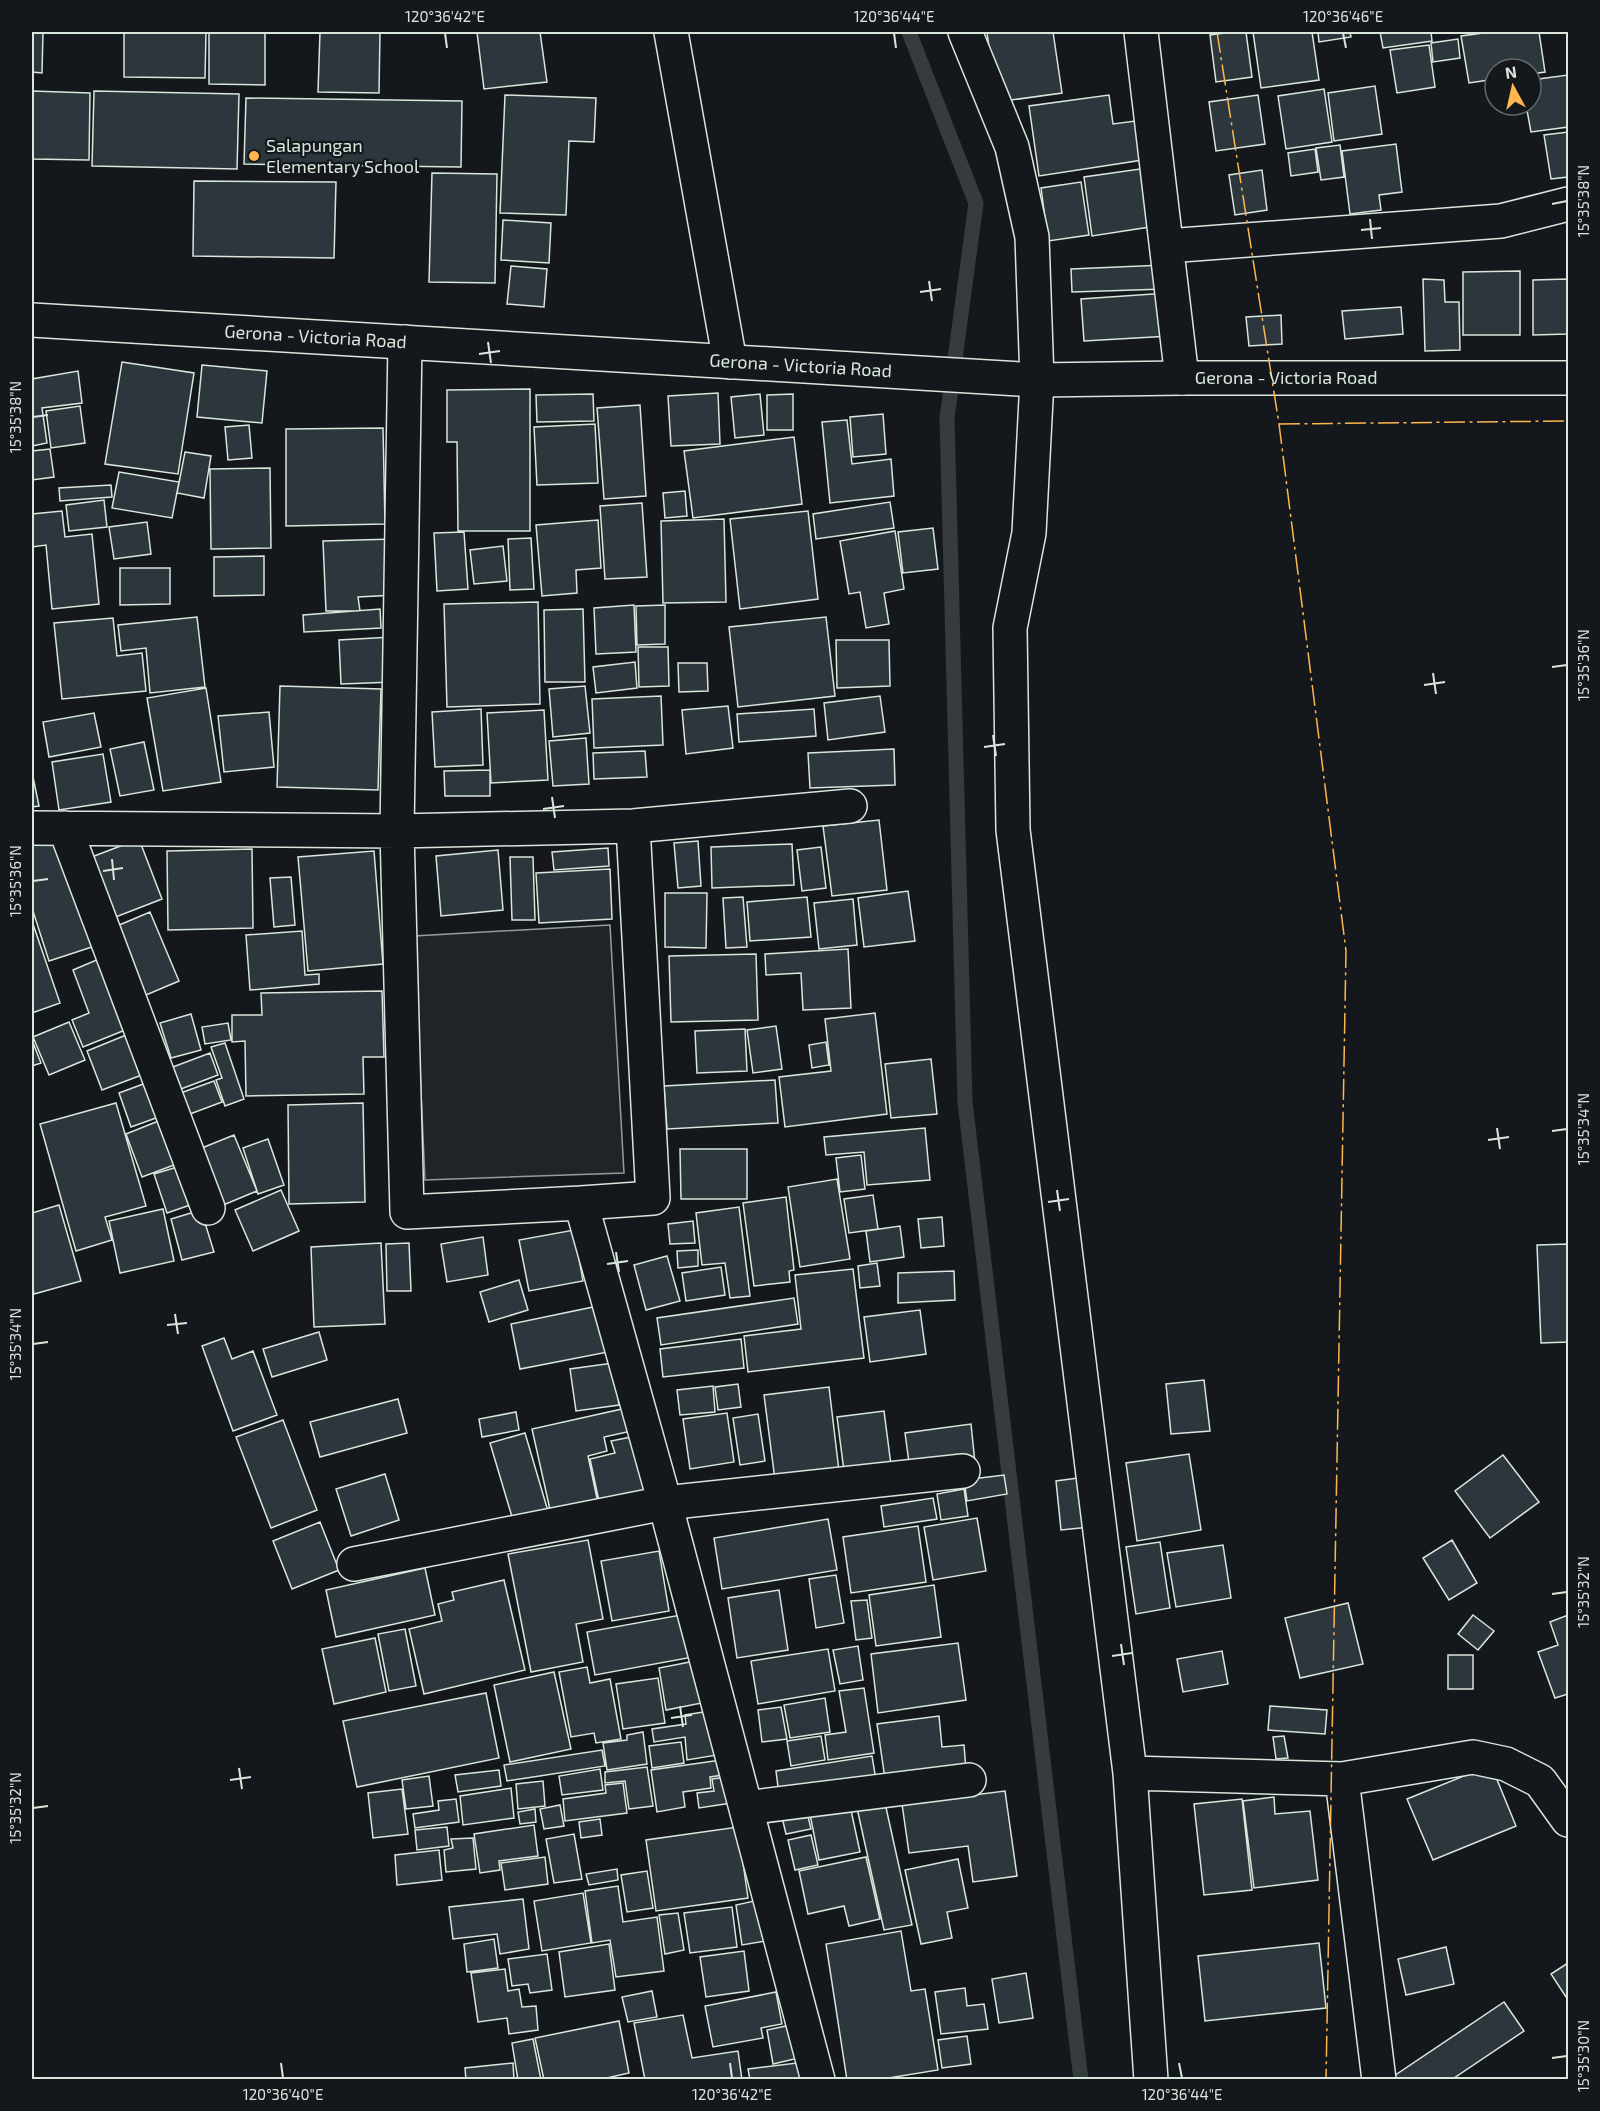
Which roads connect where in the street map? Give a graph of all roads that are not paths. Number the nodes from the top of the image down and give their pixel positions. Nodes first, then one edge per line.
1 (671, 32) edge
2 (965, 32) edge
3 (1141, 32) edge
4 (1569, 204) edge
5 (1167, 246) junction
6 (32, 320) edge
7 (405, 342) junction
8 (730, 362) junction
9 (1182, 378) junction
10 (1569, 378) edge
11 (1036, 380) junction
12 (850, 806) dead end
13 (633, 826) junction
14 (32, 828) edge
15 (65, 828) junction
16 (397, 831) junction
17 (581, 1203) junction
18 (208, 1208) dead end
19 (963, 1471) dead end
20 (665, 1503) junction
21 (354, 1564) dead end
22 (1130, 1773) junction
23 (1342, 1779) junction
24 (969, 1780) dead end
25 (746, 1808) junction
26 (1569, 1820) edge
27 (818, 2079) edge
28 (1151, 2079) edge
29 (1379, 2079) edge

1 - 8 street
2 - 11 street
3 - 5 street
4 - 5 street
5 - 9 street
6 - 7 street, Gerona - Victoria Road
7 - 8 street, Gerona - Victoria Road
7 - 16 street
8 - 11 street, Gerona - Victoria Road
9 - 10 street, Gerona - Victoria Road
9 - 11 street, Gerona - Victoria Road
11 - 22 street
12 - 13 street
13 - 16 street
13 - 17 street
14 - 15 street
15 - 16 street
15 - 18 street
16 - 17 street
17 - 20 street
19 - 20 street
20 - 21 street
20 - 25 street
22 - 23 street
22 - 28 street
23 - 26 street
23 - 29 street
24 - 25 street
25 - 27 street

